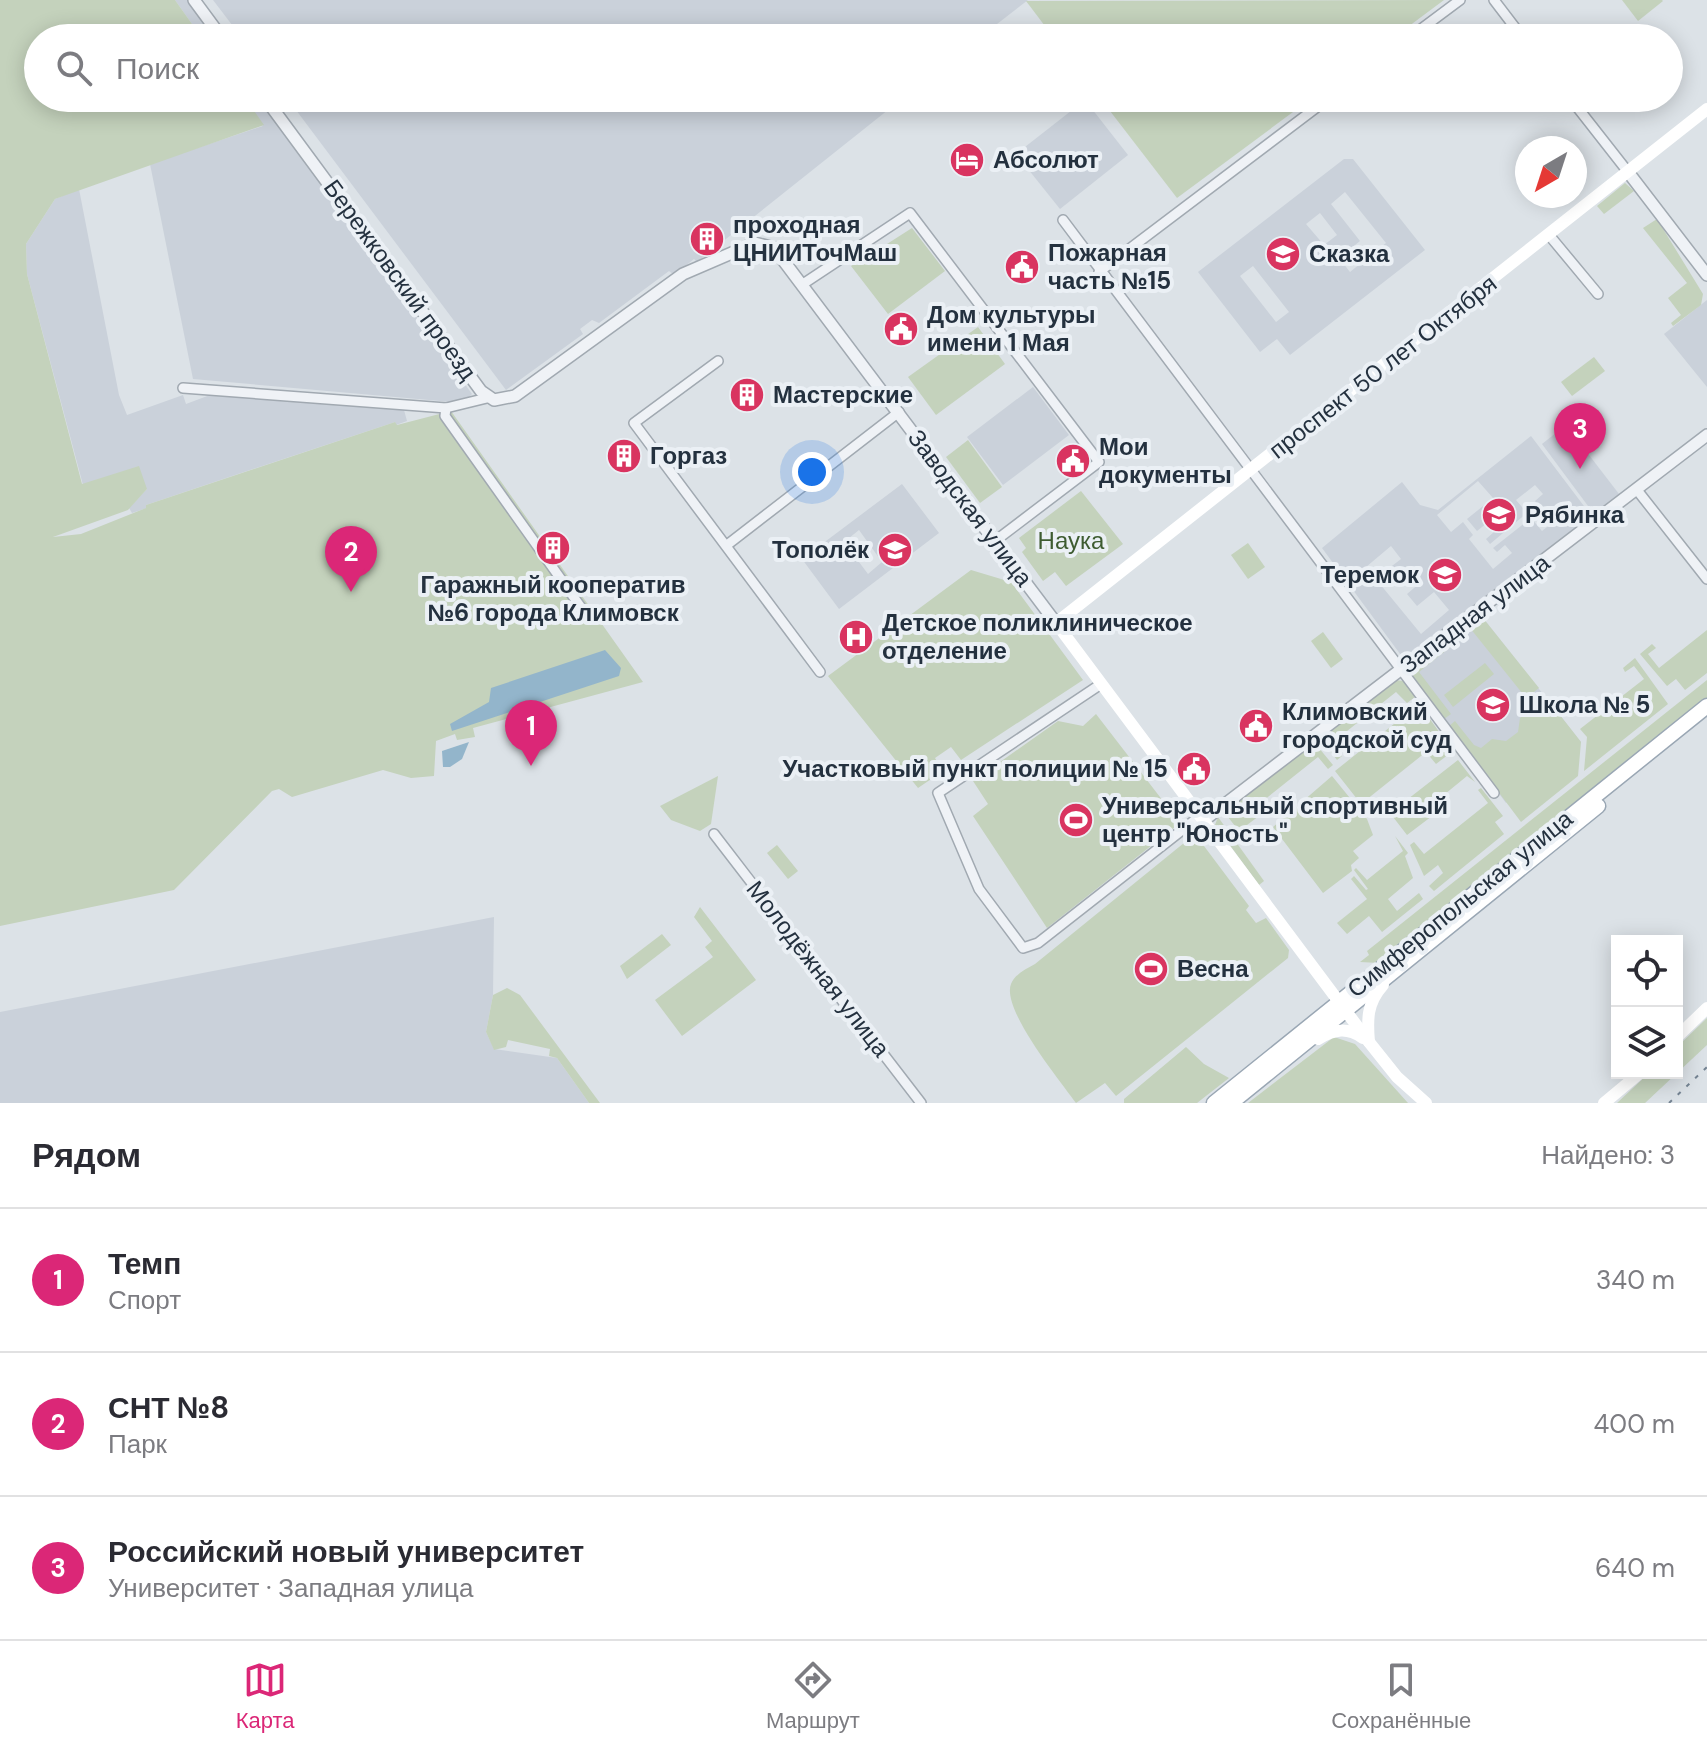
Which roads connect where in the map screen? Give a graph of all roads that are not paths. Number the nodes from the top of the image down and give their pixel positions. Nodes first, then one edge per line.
1 (194, 0) edge
2 (1460, 0) edge
3 (1494, 0) edge
4 (212, 24) edge
5 (1428, 24) edge
6 (1512, 24) edge
7 (1707, 109) edge
8 (275, 112) edge
9 (1310, 112) edge
10 (1581, 112) edge
11 (1628, 172) junction
12 (1063, 220) dead end
13 (1549, 235) junction
14 (1099, 272) junction
15 (1707, 275) edge
16 (674, 281) joint
17 (803, 284) junction
18 (1598, 294) dead end
19 (718, 361) dead end
20 (183, 388) dead end
21 (487, 398) junction
22 (446, 408) junction
23 (899, 412) junction
24 (1707, 435) edge
25 (1252, 471) junction
26 (1637, 490) junction
27 (995, 541) junction
28 (727, 545) junction
29 (1707, 579) edge
30 (585, 613) dead end
31 (1056, 623) junction
32 (1402, 670) junction
33 (820, 672) dead end
34 (1101, 684) junction
35 (1707, 706) edge
36 (1707, 717) edge
37 (1494, 793) dead end
38 (1202, 819) junction
39 (714, 834) dead end
40 (1388, 979) junction
41 (1343, 1007) junction
42 (1707, 1008) edge
43 (1683, 1031) edge
44 (1369, 1042) junction
45 (1299, 1049) junction
46 (1633, 1079) edge
47 (921, 1103) edge
48 (1214, 1103) edge
49 (1231, 1103) edge
50 (1426, 1103) edge
51 (1604, 1103) edge

1 - 4 street
2 - 5 street
3 - 6 street
7 - 11 main road, проспект 50 лет Октября
8 - 21 street, Бережковский проезд
9 - 14 street
10 - 11 street
11 - 13 main road, проспект 50 лет Октября
11 - 15 street
12 - 14 street
13 - 18 street
13 - 25 main road, проспект 50 лет Октября
14 - 25 street
16 - 17 street, Заводская улица
16 - 21 street, Бережковский проезд
17 - 23 street, Заводская улица
17 - 27 street
19 - 28 street
20 - 22 street
21 - 22 street
22 - 30 street
23 - 27 street, Заводская улица
23 - 28 street
24 - 26 street, Западная улица
25 - 31 main road, проспект 50 лет Октября
25 - 32 street
26 - 29 street
26 - 32 street, Западная улица
27 - 31 street, Заводская улица
28 - 33 street
31 - 34 main road, Заводская улица
32 - 37 street
32 - 38 street, Западная улица
34 - 38 main road, Заводская улица
34 - 38 street
35 - 41 main road, Симферопольская улица
36 - 40 main road, Симферопольская улица
38 - 41 main road, Заводская улица
39 - 47 street, Молодёжная улица
40 - 41 main road, Симферопольская улица
40 - 44 main road
41 - 44 main road, Заводская улица
41 - 45 main road, Симферопольская улица
41 - 48 main road, Симферопольская улица
42 - 43 main road
44 - 45 main road
44 - 50 main road, Заводская улица
45 - 49 main road, Симферопольская улица
46 - 51 main road

